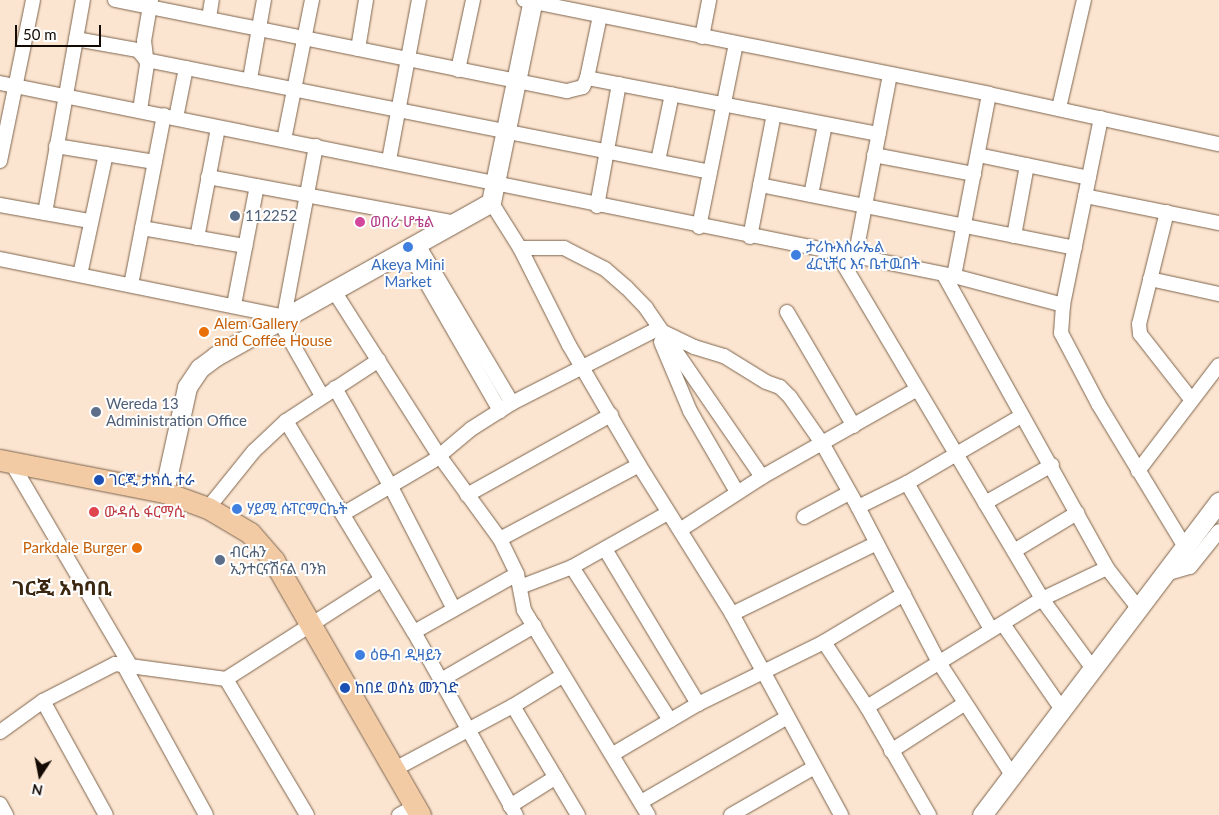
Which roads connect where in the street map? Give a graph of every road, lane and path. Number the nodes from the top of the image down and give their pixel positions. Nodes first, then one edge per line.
1 (33, 0) edge
2 (83, 0) edge
3 (115, 0) edge
4 (212, 0) edge
5 (264, 0) edge
6 (312, 0) edge
7 (366, 0) edge
8 (419, 0) edge
9 (473, 0) edge
10 (709, 0) edge
11 (1084, 0) edge
12 (530, 1) edge
13 (151, 4) edge
14 (600, 16) junction
15 (209, 18) junction
16 (259, 28) junction
17 (702, 37) junction
18 (303, 38) junction
19 (76, 39) junction
20 (736, 44) junction
21 (358, 49) junction
22 (146, 60) junction
23 (409, 60) junction
24 (186, 68) junction
25 (458, 70) junction
26 (890, 74) junction
27 (587, 78) junction
28 (250, 79) junction
29 (515, 81) junction
30 (0, 82) edge
31 (619, 84) junction
32 (15, 86) junction
33 (294, 90) junction
34 (66, 94) junction
35 (672, 94) junction
36 (989, 94) junction
37 (724, 104) junction
38 (1059, 108) junction
39 (140, 110) junction
40 (398, 110) junction
41 (774, 114) junction
42 (170, 117) junction
43 (1101, 118) junction
44 (825, 124) junction
45 (218, 128) junction
46 (505, 132) junction
47 (879, 134) junction
48 (3, 135) edge
49 (284, 140) junction
50 (1219, 144) edge
51 (56, 146) junction
52 (316, 146) junction
53 (608, 151) junction
54 (106, 154) junction
55 (874, 155) junction
56 (978, 155) junction
57 (388, 160) junction
58 (0, 161) edge
59 (658, 161) junction
60 (155, 162) junction
61 (1027, 166) junction
62 (710, 172) junction
63 (974, 174) junction
64 (208, 177) junction
65 (1089, 178) junction
66 (760, 185) junction
67 (257, 186) junction
68 (493, 194) junction
69 (307, 195) junction
70 (811, 195) junction
71 (1085, 196) junction
72 (0, 205) edge
73 (597, 206) junction
74 (865, 206) junction
75 (1167, 212) junction
76 (45, 213) junction
77 (89, 221) junction
78 (454, 223) junction
79 (1219, 223) edge
80 (964, 226) junction
81 (699, 227) junction
82 (142, 228) junction
83 (1014, 236) junction
84 (750, 237) junction
85 (197, 238) junction
86 (245, 246) junction
87 (412, 246) junction
88 (520, 248) junction
89 (1075, 248) junction
90 (838, 255) junction
91 (855, 258) junction
92 (0, 259) edge
93 (80, 275) junction
94 (949, 275) junction
95 (1150, 279) junction
96 (131, 285) junction
97 (334, 291) junction
98 (1219, 294) edge
99 (234, 305) junction
100 (1064, 305) junction
101 (788, 312) dead end
102 (282, 320) junction
103 (657, 329) junction
104 (379, 360) junction
105 (1219, 365) edge
106 (583, 368) junction
107 (335, 388) junction
108 (916, 390) junction
109 (322, 396) junction
110 (1191, 399) junction
111 (512, 403) junction
112 (500, 411) junction
113 (610, 415) junction
114 (1021, 416) junction
115 (286, 421) junction
116 (854, 426) junction
117 (822, 443) junction
118 (438, 454) junction
119 (958, 455) junction
120 (5, 461) edge
121 (639, 465) junction
122 (1052, 465) junction
123 (1138, 471) junction
124 (762, 476) junction
125 (907, 483) junction
126 (391, 487) junction
127 (164, 492) junction
128 (737, 492) junction
129 (849, 493) junction
130 (467, 495) junction
131 (1219, 502) edge
132 (985, 503) junction
133 (858, 507) junction
134 (208, 508) junction
135 (668, 513) junction
136 (1077, 513) junction
137 (343, 514) junction
138 (804, 517) dead end
139 (680, 530) junction
140 (1219, 531) edge
141 (500, 539) junction
142 (878, 543) junction
143 (1185, 547) junction
144 (606, 549) junction
145 (1014, 551) junction
146 (572, 567) junction
147 (1107, 568) junction
148 (1165, 574) junction
149 (381, 580) junction
150 (518, 580) junction
151 (904, 594) junction
152 (1042, 599) junction
153 (453, 607) junction
154 (1139, 609) junction
155 (732, 614) junction
156 (309, 626) junction
157 (534, 626) junction
158 (997, 627) junction
159 (414, 632) junction
160 (824, 642) junction
161 (938, 662) junction
162 (126, 665) junction
163 (1094, 670) junction
164 (764, 673) junction
165 (562, 676) junction
166 (226, 679) junction
167 (441, 680) junction
168 (43, 701) junction
169 (698, 704) junction
170 (964, 704) junction
171 (514, 706) junction
172 (866, 707) junction
173 (1064, 711) junction
174 (786, 718) junction
175 (670, 720) junction
176 (467, 728) junction
177 (0, 732) edge
178 (892, 751) junction
179 (614, 754) junction
180 (813, 768) junction
181 (393, 770) junction
182 (1012, 775) junction
183 (556, 777) junction
184 (0, 804) edge
185 (645, 809) edge
186 (513, 810) edge
187 (411, 812) edge
188 (6, 815) edge
189 (106, 815) edge
190 (206, 815) edge
191 (307, 815) edge
192 (578, 815) edge
193 (731, 815) edge
194 (841, 815) edge
195 (929, 815) edge
196 (982, 815) edge

1 - 32 street
2 - 19 street
3 - 13 street
4 - 15 street
5 - 16 street
6 - 18 street
7 - 21 street
8 - 23 street
9 - 25 street
10 - 17 street
11 - 38 street
12 - 14 street
12 - 29 street
13 - 15 street
13 - 22 street
14 - 17 street
14 - 27 street
15 - 16 street
16 - 18 street
16 - 28 street
17 - 20 street
18 - 21 street
18 - 33 street
19 - 22 street
19 - 34 street
20 - 26 street
20 - 37 street
21 - 23 street
22 - 24 street
22 - 39 street
23 - 25 street
23 - 40 street
24 - 28 street
24 - 42 street
25 - 29 street
26 - 36 street
26 - 47 street
27 - 29 street
27 - 31 street
28 - 33 street
29 - 46 street
30 - 32 street
31 - 35 street
31 - 53 street
32 - 34 street
32 - 48 street
33 - 40 street
33 - 49 street
34 - 39 street
34 - 51 street
35 - 37 street
35 - 59 street
36 - 38 street
36 - 56 street
37 - 41 street
37 - 62 street
38 - 43 street
39 - 42 street
40 - 46 street
40 - 57 street
41 - 44 street
41 - 66 street
42 - 45 street
42 - 60 street
43 - 50 street
43 - 65 street
44 - 47 street
44 - 70 street
45 - 49 street
45 - 64 street
46 - 53 street
46 - 68 street
47 - 55 street
48 - 58 street
49 - 52 street
51 - 54 street
51 - 76 street
52 - 57 street
52 - 69 street
53 - 59 street
53 - 73 street
54 - 60 street
54 - 77 street
55 - 63 street
55 - 74 street
56 - 61 street
56 - 63 street
57 - 68 street
59 - 62 street
60 - 82 street
61 - 65 street
61 - 83 street
62 - 81 street
63 - 80 street
64 - 67 street
64 - 85 street
65 - 71 street
66 - 70 street
66 - 84 street
67 - 69 street
67 - 86 street
68 - 73 street
68 - 78 street
68 - 88 street
69 - 78 street
69 - 102 street
70 - 74 street
71 - 75 street
71 - 89 street
72 - 76 street
73 - 81 street
74 - 80 street
74 - 91 street
75 - 79 street
75 - 95 street
76 - 77 street
77 - 93 street
78 - 87 street
80 - 83 street
80 - 94 street
81 - 84 street
82 - 85 street
82 - 96 street
83 - 89 street
84 - 90 street
85 - 86 street
86 - 99 street
87 - 97 street
87 - 111 street
87 - 112 street
88 - 103 street
88 - 106 street
89 - 100 street
90 - 91 street
90 - 108 street
91 - 94 street
92 - 93 street
93 - 96 street
94 - 100 street
94 - 114 street
95 - 98 street
95 - 110 street
96 - 99 street
97 - 102 street
97 - 104 street
99 - 102 street
100 - 123 street
101 - 116 street
102 - 109 street
102 - 127 street
103 - 106 street
103 - 117 street
103 - 124 street
103 - 128 street
104 - 107 street
104 - 118 street
105 - 110 street
106 - 111 street
106 - 113 street
107 - 109 street
107 - 126 street
108 - 116 street
108 - 119 street
109 - 115 street
110 - 123 street
111 - 112 street
112 - 118 street
113 - 121 street
113 - 130 street
114 - 119 street
114 - 122 street
115 - 134 street
115 - 137 street
116 - 117 street
117 - 124 street
117 - 129 street
118 - 126 street
118 - 130 street
119 - 125 street
119 - 132 street
120 - 127 main road
120 - 162 street
121 - 135 street
121 - 141 street
122 - 132 street
122 - 136 street
123 - 143 street
124 - 128 street
125 - 133 street
125 - 158 street
126 - 137 street
126 - 153 street
127 - 134 main road
128 - 139 street
129 - 133 street
129 - 138 street
130 - 141 street
131 - 143 street
132 - 145 street
133 - 142 street
134 - 156 main road
135 - 139 street
135 - 144 street
136 - 145 street
136 - 147 street
137 - 149 street
139 - 155 street
140 - 148 street
141 - 150 street
142 - 151 street
142 - 155 street
143 - 148 street
144 - 146 street
144 - 169 street
145 - 152 street
146 - 150 street
146 - 175 street
147 - 152 street
147 - 154 street
148 - 154 street
149 - 156 street
149 - 159 street
150 - 153 street
150 - 157 street
151 - 160 street
151 - 161 street
152 - 158 street
152 - 163 street
153 - 159 street
154 - 163 street
155 - 164 street
156 - 166 street
156 - 181 main road
157 - 165 street
157 - 167 street
158 - 161 street
158 - 173 street
159 - 167 street
160 - 164 street
160 - 172 street
161 - 170 street
161 - 172 street
162 - 166 street
162 - 168 street
162 - 190 street
163 - 173 street
164 - 169 street
164 - 174 street
165 - 171 street
165 - 179 street
166 - 191 street
167 - 176 street
168 - 177 street
168 - 189 street
169 - 175 street
170 - 178 street
170 - 182 street
171 - 176 street
171 - 183 street
172 - 178 street
173 - 182 street
174 - 180 street
174 - 185 street
175 - 179 street
176 - 181 street
176 - 186 street
178 - 195 street
179 - 185 street
180 - 193 street
180 - 194 street
181 - 187 main road
182 - 196 street
183 - 186 street
183 - 192 street
184 - 188 street

